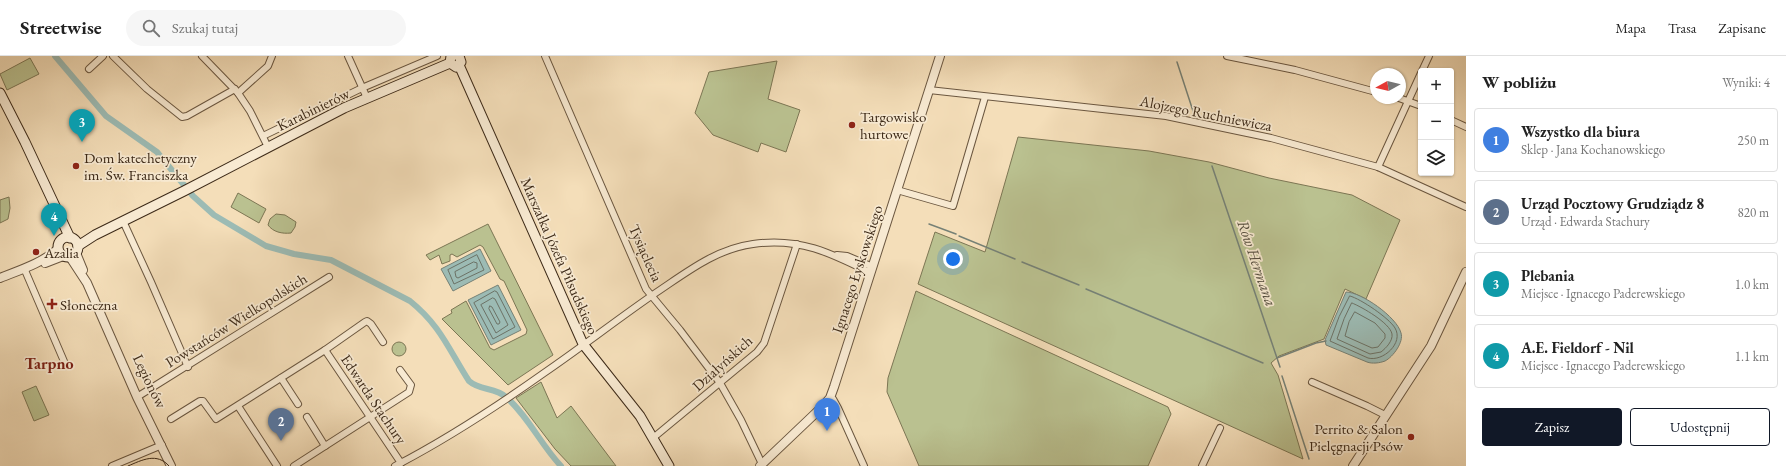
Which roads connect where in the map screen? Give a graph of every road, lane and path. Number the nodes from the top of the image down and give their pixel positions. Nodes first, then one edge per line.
1 (103, 56) edge
2 (113, 56) edge
3 (202, 56) edge
4 (272, 56) edge
5 (348, 56) edge
6 (437, 56) edge
7 (545, 56) edge
8 (940, 56) edge
9 (1227, 56) edge
10 (1429, 56) edge
11 (457, 59) edge
12 (1424, 68) edge
13 (89, 69) dead end
14 (1418, 80) edge
15 (362, 88) junction
16 (929, 90) junction
17 (1370, 90) edge
18 (236, 91) junction
19 (0, 93) edge
20 (985, 97) junction
21 (366, 98) junction
22 (1408, 101) junction
23 (1418, 105) edge
24 (1454, 121) edge
25 (1466, 127) edge
26 (263, 136) junction
27 (268, 147) junction
28 (1378, 167) junction
29 (897, 190) junction
30 (1466, 207) edge
31 (123, 221) junction
32 (796, 244) junction
33 (69, 247) junction
34 (24, 268) junction
35 (872, 270) junction
36 (1466, 272) edge
37 (329, 277) dead end
38 (0, 278) edge
39 (652, 296) junction
40 (383, 342) dead end
41 (583, 344) junction
42 (325, 350) junction
43 (66, 366) dead end
44 (188, 367) junction
45 (400, 370) dead end
46 (281, 378) junction
47 (1312, 382) dead end
48 (720, 383) junction
49 (140, 396) junction
50 (830, 398) junction
51 (298, 404) dead end
52 (238, 406) junction
53 (1385, 415) junction
54 (307, 417) dead end
55 (370, 418) junction
56 (171, 419) dead end
57 (1220, 428) dead end
58 (654, 438) junction
59 (162, 446) junction
60 (325, 446) junction
61 (398, 464) edge
62 (762, 465) edge
63 (112, 466) edge
64 (171, 466) edge
65 (277, 466) edge
66 (294, 466) edge
67 (669, 466) edge
68 (864, 466) edge
69 (1202, 466) edge
70 (1352, 466) edge

1 - 13 street
2 - 18 street
3 - 18 street
4 - 18 street
5 - 15 street
6 - 15 street
7 - 39 street, Tysiąclecia
8 - 16 street, Ignacego Łyskowskiego
9 - 17 street
10 - 12 street
11 - 21 main road, Karabinierów
11 - 41 main road, Marszałka Józefa Piłsudskiego
14 - 22 street
15 - 21 street
15 - 26 street
16 - 20 street, Alojzego Ruchniewicza
16 - 29 street, Ignacego Łyskowskiego
18 - 26 street
19 - 33 main road
20 - 28 street, Alojzego Ruchniewicza
20 - 29 street
21 - 27 main road, Karabinierów
22 - 23 street
22 - 28 street
24 - 25 street
26 - 27 street
27 - 31 main road, Karabinierów
28 - 30 street, Alojzego Ruchniewicza
29 - 35 street, Ignacego Łyskowskiego
31 - 33 main road, Karabinierów
31 - 44 street
32 - 35 street
32 - 39 street
32 - 48 street, Działyńskich
33 - 34 street
33 - 49 street, Legionów
34 - 38 street
34 - 43 street
35 - 50 street, Ignacego Łyskowskiego
36 - 53 street
37 - 44 street, Powstańców Wielkopolskich
39 - 41 street
39 - 48 street, Tysiąclecia
40 - 42 street, Edwarda Stachury
41 - 58 main road, Marszałka Józefa Piłsudskiego
41 - 61 street
42 - 46 street, Edwarda Stachury
42 - 55 street, Edwarda Stachury
44 - 49 street, Powstańców Wielkopolskich
45 - 55 street
46 - 51 street
46 - 52 street, Edwarda Stachury
47 - 53 street
48 - 58 street, Działyńskich
48 - 62 street, Tysiąclecia
49 - 59 street, Legionów
50 - 62 street, Ignacego Łyskowskiego
50 - 68 street
52 - 56 street, Edwarda Stachury
52 - 65 street
53 - 70 street
54 - 60 street
55 - 60 street
55 - 61 street, Edwarda Stachury
57 - 69 street
58 - 67 main road, Marszałka Józefa Piłsudskiego
59 - 63 street
59 - 64 street, Legionów
60 - 66 street

